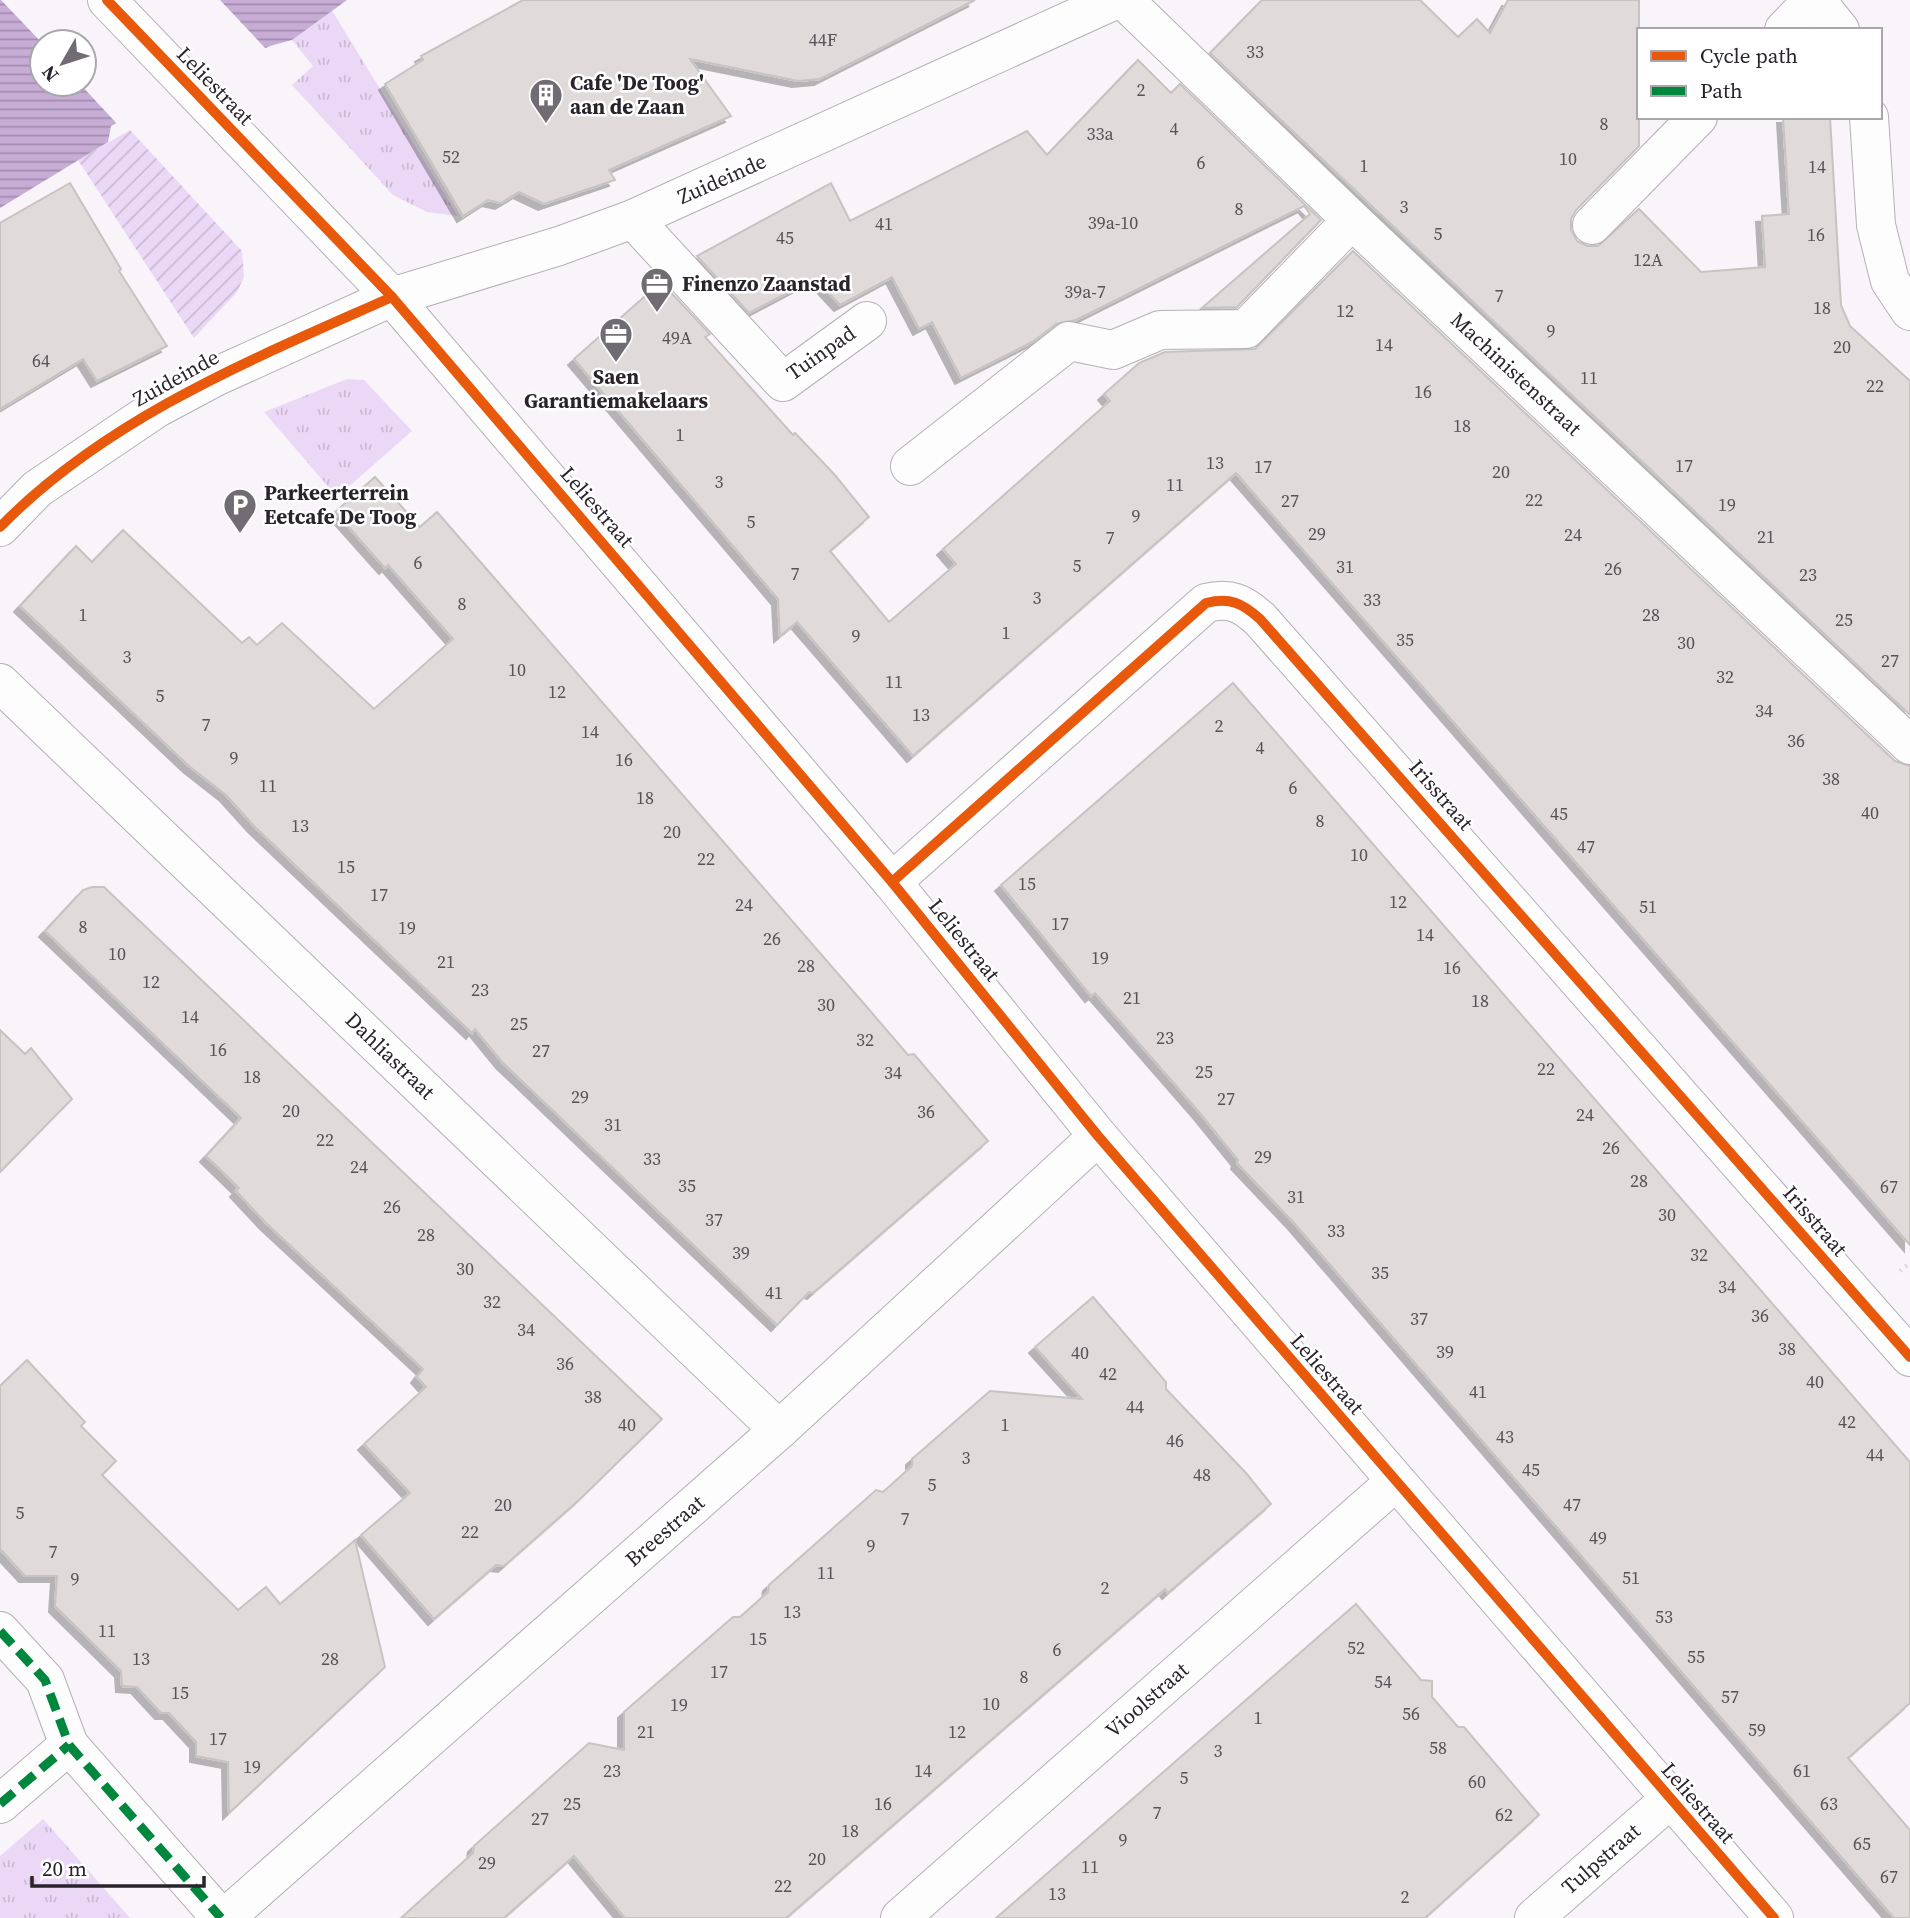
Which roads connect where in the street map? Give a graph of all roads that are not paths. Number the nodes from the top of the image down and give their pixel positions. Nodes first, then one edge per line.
1 (107, 0) edge
2 (1115, 0) edge
3 (1124, 0) edge
4 (1814, 0) edge
5 (1786, 28) edge
6 (1838, 28) edge
7 (1696, 119) edge
8 (1869, 119) edge
9 (633, 219) junction
10 (1352, 220) junction
11 (1592, 225) road end
12 (392, 297) junction
13 (1910, 311) edge
14 (867, 320) dead end
15 (910, 466) dead end
16 (0, 527) edge
17 (0, 683) edge
18 (1910, 745) edge
19 (892, 882) junction
20 (1097, 1136) junction
21 (1910, 1357) edge
22 (779, 1430) junction
23 (1395, 1482) junction
24 (0, 1631) edge
25 (69, 1745) junction
26 (1669, 1800) junction
27 (0, 1804) edge
28 (223, 1918) edge
29 (900, 1918) edge
30 (1534, 1918) edge
31 (1774, 1918) edge

1 - 12 street, Leliestraat
2 - 9 street, Zuideinde
3 - 10 street, Machinistenstraat
4 - 5 street
4 - 6 street
7 - 11 street
8 - 13 street
9 - 12 street, Zuideinde
9 - 14 street, Tuinpad
10 - 15 street
10 - 18 street, Machinistenstraat
12 - 16 street, Zuideinde
12 - 19 street, Leliestraat
17 - 22 street, Dahliastraat
19 - 20 street, Leliestraat
19 - 21 street, Irisstraat
20 - 22 street, Breestraat
20 - 23 street, Leliestraat
22 - 28 street, Breestraat
23 - 26 street, Leliestraat
23 - 29 street, Vioolstraat
24 - 25 street
25 - 27 street
25 - 28 street
26 - 30 street, Tulpstraat
26 - 31 street, Leliestraat

